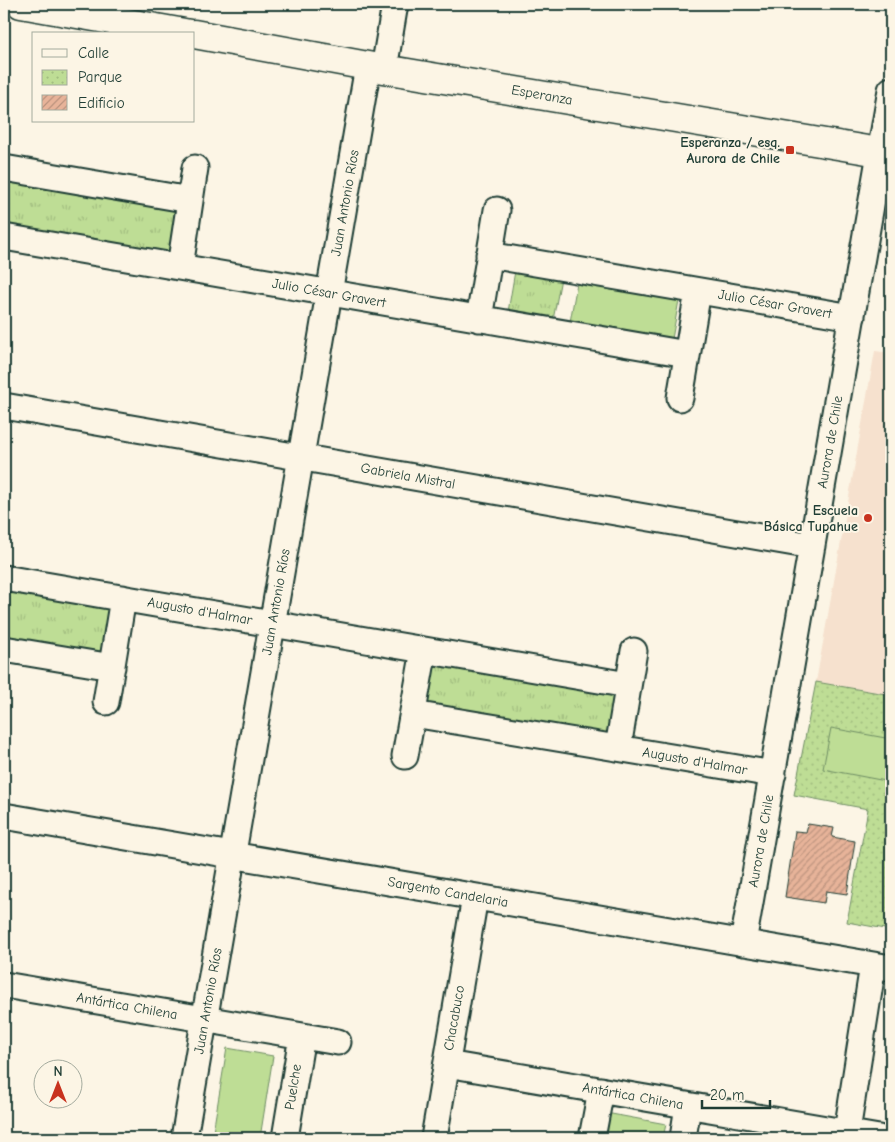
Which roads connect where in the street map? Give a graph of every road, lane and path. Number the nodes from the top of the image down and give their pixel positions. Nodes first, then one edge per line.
1 (21, 4) edge
2 (395, 4) edge
3 (179, 32) edge
4 (195, 34) edge
5 (376, 67) junction
6 (891, 90) edge
7 (886, 153) edge
8 (4, 168) edge
9 (195, 168) dead end
10 (190, 200) junction
11 (497, 210) dead end
12 (4, 237) edge
13 (489, 255) junction
14 (180, 267) junction
15 (698, 291) junction
16 (330, 293) junction
17 (852, 318) junction
18 (479, 319) junction
19 (687, 354) junction
20 (680, 398) dead end
21 (4, 406) edge
22 (301, 458) junction
23 (812, 546) junction
24 (4, 578) edge
25 (123, 598) junction
26 (273, 624) junction
27 (4, 649) edge
28 (424, 650) junction
29 (634, 651) dead end
30 (112, 667) junction
31 (628, 685) junction
32 (106, 702) dead end
33 (413, 714) junction
34 (618, 748) junction
35 (406, 756) dead end
36 (773, 774) junction
37 (4, 816) edge
38 (233, 856) junction
39 (475, 897) junction
40 (743, 943) junction
41 (882, 967) edge
42 (4, 985) edge
43 (205, 1019) junction
44 (302, 1036) junction
45 (338, 1042) dead end
46 (446, 1064) junction
47 (600, 1090) junction
48 (688, 1106) junction
49 (846, 1135) edge
50 (184, 1138) edge
51 (285, 1138) edge
52 (434, 1138) edge
53 (592, 1138) edge
54 (683, 1138) edge
55 (879, 1138) edge

1 - 3 street
2 - 5 street, Juan Antonio Ríos
4 - 5 street, Esperanza
5 - 7 street, Esperanza
5 - 16 street, Juan Antonio Ríos
6 - 7 street, Aurora de Chile
7 - 17 street, Aurora de Chile
8 - 10 street
9 - 10 street
10 - 14 street
11 - 13 street
12 - 14 street, Julio César Gravert
13 - 15 street, Julio César Gravert
13 - 18 street
14 - 16 street, Julio César Gravert
15 - 17 street, Julio César Gravert
15 - 19 street, Julio César Gravert
16 - 18 street, Julio César Gravert
16 - 22 street, Juan Antonio Ríos
17 - 23 street, Aurora de Chile
18 - 19 street, Julio César Gravert
19 - 20 street, Julio César Gravert
21 - 22 street, Gabriela Mistral
22 - 23 street, Gabriela Mistral
22 - 26 street, Juan Antonio Ríos
23 - 36 street, Aurora de Chile
24 - 25 street, Augusto d'Halmar
25 - 26 street, Augusto d'Halmar
25 - 30 street
26 - 28 street, Augusto d'Halmar
26 - 38 street, Juan Antonio Ríos
27 - 30 street
28 - 31 street, Augusto d'Halmar
28 - 33 street
29 - 31 street
30 - 32 street
31 - 34 street
33 - 34 street, Augusto d'Halmar
33 - 35 street
34 - 36 street, Augusto d'Halmar
36 - 40 street, Aurora de Chile
37 - 38 street, Sargento Candelaria
38 - 39 street, Sargento Candelaria
38 - 43 street, Juan Antonio Ríos
39 - 40 street, Sargento Candelaria
39 - 46 street, Chacabuco
40 - 41 street, Sargento Candelaria
41 - 49 street
42 - 43 street, Antártica Chilena
43 - 44 street, Antártica Chilena
43 - 50 street, Juan Antonio Ríos
44 - 45 street, Antártica Chilena
44 - 51 street, Puelche
46 - 47 street, Antártica Chilena
46 - 52 street, Chacabuco
47 - 48 street, Antártica Chilena
47 - 53 street
48 - 49 street, Antártica Chilena
48 - 54 street
49 - 55 street, Antártica Chilena

